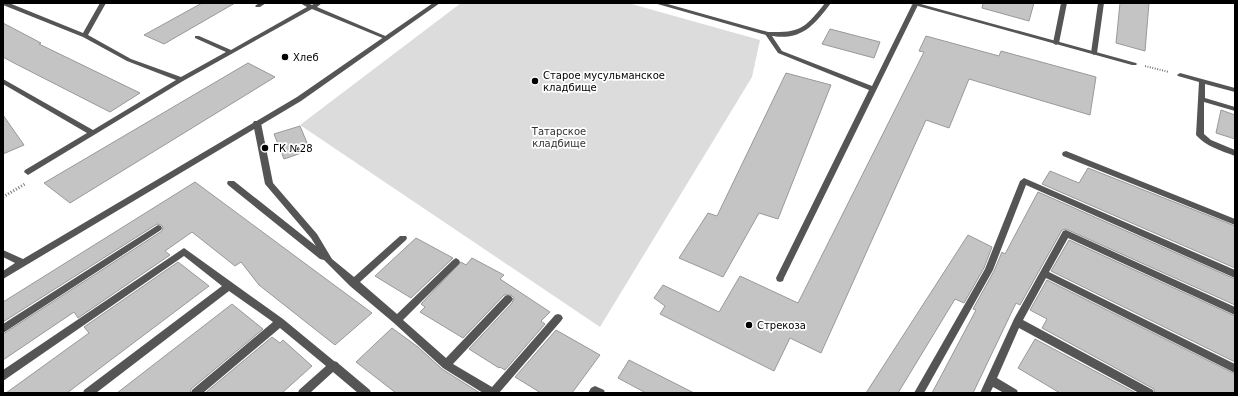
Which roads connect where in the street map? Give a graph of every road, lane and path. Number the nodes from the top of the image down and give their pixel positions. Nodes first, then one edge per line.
1 (4, 3) edge
2 (103, 3) edge
3 (303, 3) edge
4 (319, 3) edge
5 (437, 3) edge
6 (657, 3) edge
7 (828, 3) edge
8 (1064, 3) edge
9 (1101, 3) edge
10 (913, 4) edge
11 (313, 7) junction
12 (768, 34) junction
13 (85, 36) junction
14 (197, 37) dead end
15 (387, 38) junction
16 (1056, 43) junction
17 (231, 52) junction
18 (1094, 53) junction
19 (1134, 64) joint
20 (1180, 75) joint
21 (181, 80) junction
22 (3, 81) edge
23 (1202, 81) junction
24 (874, 89) junction
25 (1235, 90) edge
26 (1201, 99) junction
27 (1235, 109) edge
28 (257, 123) junction
29 (93, 133) junction
30 (1235, 153) edge
31 (1066, 154) dead end
32 (28, 172) dead end
33 (26, 183) dead end
34 (231, 184) dead end
35 (3, 197) edge
36 (1235, 222) edge
37 (158, 228) dead end
38 (403, 238) dead end
39 (3, 253) edge
40 (329, 261) junction
41 (456, 262) dead end
42 (23, 263) junction
43 (1043, 272) junction
44 (1235, 274) edge
45 (3, 275) edge
46 (780, 278) dead end
47 (353, 283) junction
48 (229, 286) junction
49 (508, 299) dead end
50 (1235, 311) edge
51 (558, 318) dead end
52 (397, 320) junction
53 (280, 322) junction
54 (1017, 322) junction
55 (3, 329) edge
56 (334, 365) junction
57 (446, 365) junction
58 (1235, 369) edge
59 (3, 376) edge
60 (992, 381) junction
61 (88, 393) edge
62 (196, 393) edge
63 (303, 393) edge
64 (366, 393) edge
65 (492, 393) edge
66 (593, 393) edge
67 (600, 393) edge
68 (920, 393) edge
69 (985, 393) edge
70 (1013, 393) edge
71 (1149, 393) edge

1 - 13 street
2 - 13 street
3 - 11 street
4 - 11 street
5 - 15 street
6 - 12 street
7 - 12 street
8 - 16 street
9 - 18 street
10 - 16 street
10 - 24 street
11 - 15 street
11 - 17 street
12 - 24 street
13 - 21 street
14 - 17 street
15 - 28 street
16 - 18 street
17 - 21 street
18 - 19 street
19 - 20 path
20 - 23 street
21 - 29 street
22 - 29 street
23 - 25 street
23 - 26 street
24 - 46 street
26 - 27 street
26 - 30 street
28 - 40 street
28 - 42 street
29 - 32 street
31 - 36 street
33 - 35 path
34 - 40 street
37 - 55 street
38 - 47 street
39 - 42 street
40 - 47 street
41 - 52 street
42 - 45 street
43 - 50 street
43 - 54 street
43 - 58 street
44 - 68 street
47 - 52 street
48 - 53 street
48 - 59 street
48 - 61 street
49 - 57 street
51 - 65 street
52 - 57 street
53 - 56 street
53 - 62 street
54 - 60 street
54 - 71 street
56 - 63 street
56 - 64 street
57 - 65 street
60 - 69 street
60 - 70 street
66 - 67 street

